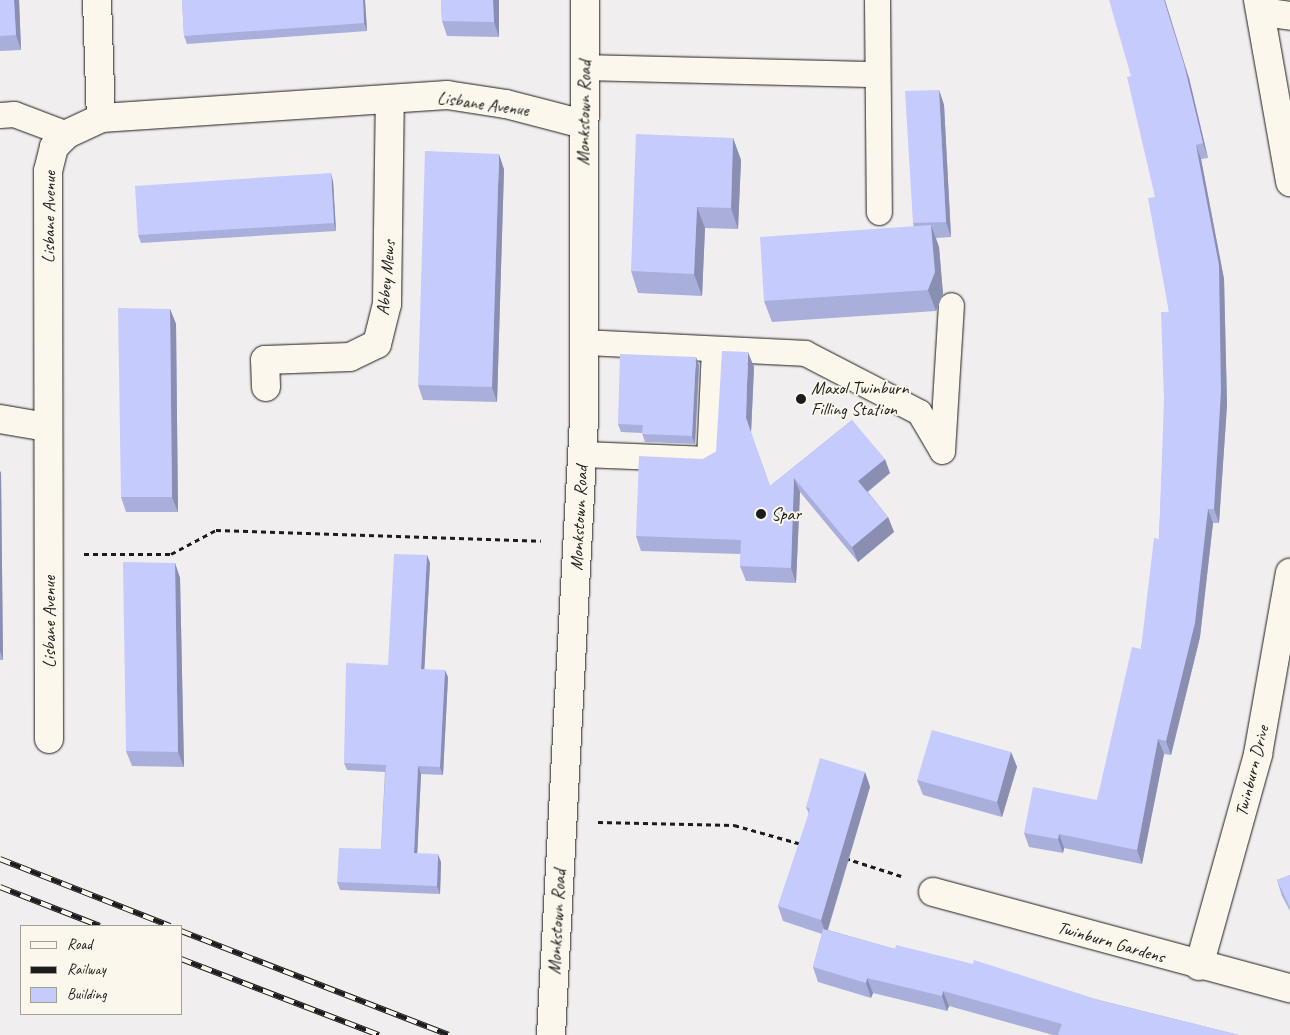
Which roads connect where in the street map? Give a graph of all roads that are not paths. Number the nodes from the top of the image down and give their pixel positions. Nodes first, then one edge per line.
1 (97, 0) edge
2 (585, 0) edge
3 (877, 0) edge
4 (1260, 6) edge
5 (1290, 16) edge
6 (584, 67) junction
7 (877, 74) junction
8 (390, 99) junction
9 (0, 115) edge
10 (101, 118) junction
11 (583, 124) junction
12 (67, 134) junction
13 (1290, 182) edge
14 (878, 212) dead end
15 (951, 305) dead end
16 (584, 342) junction
17 (714, 349) junction
18 (266, 388) dead end
19 (0, 419) edge
20 (48, 427) junction
21 (582, 454) junction
22 (1290, 573) edge
23 (49, 739) dead end
24 (934, 892) road end
25 (1199, 966) junction
26 (1290, 988) edge
27 (551, 1035) edge

1 - 10 street
2 - 6 street, Monkstown Road
3 - 7 lane
4 - 5 street
4 - 13 street
6 - 7 lane
6 - 11 street, Monkstown Road
7 - 14 lane
8 - 10 street, Lisbane Avenue
8 - 11 street, Lisbane Avenue
8 - 18 street, Abbey Mews
9 - 12 lane
10 - 12 street, Lisbane Avenue
11 - 16 street, Monkstown Road
12 - 20 street, Lisbane Avenue
15 - 17 lane
16 - 17 lane
16 - 21 street, Monkstown Road
17 - 21 lane
19 - 20 street
20 - 23 street, Lisbane Avenue
21 - 27 street, Monkstown Road
22 - 25 street, Twinburn Drive
24 - 25 street, Twinburn Gardens
25 - 26 street, Twinburn Gardens

